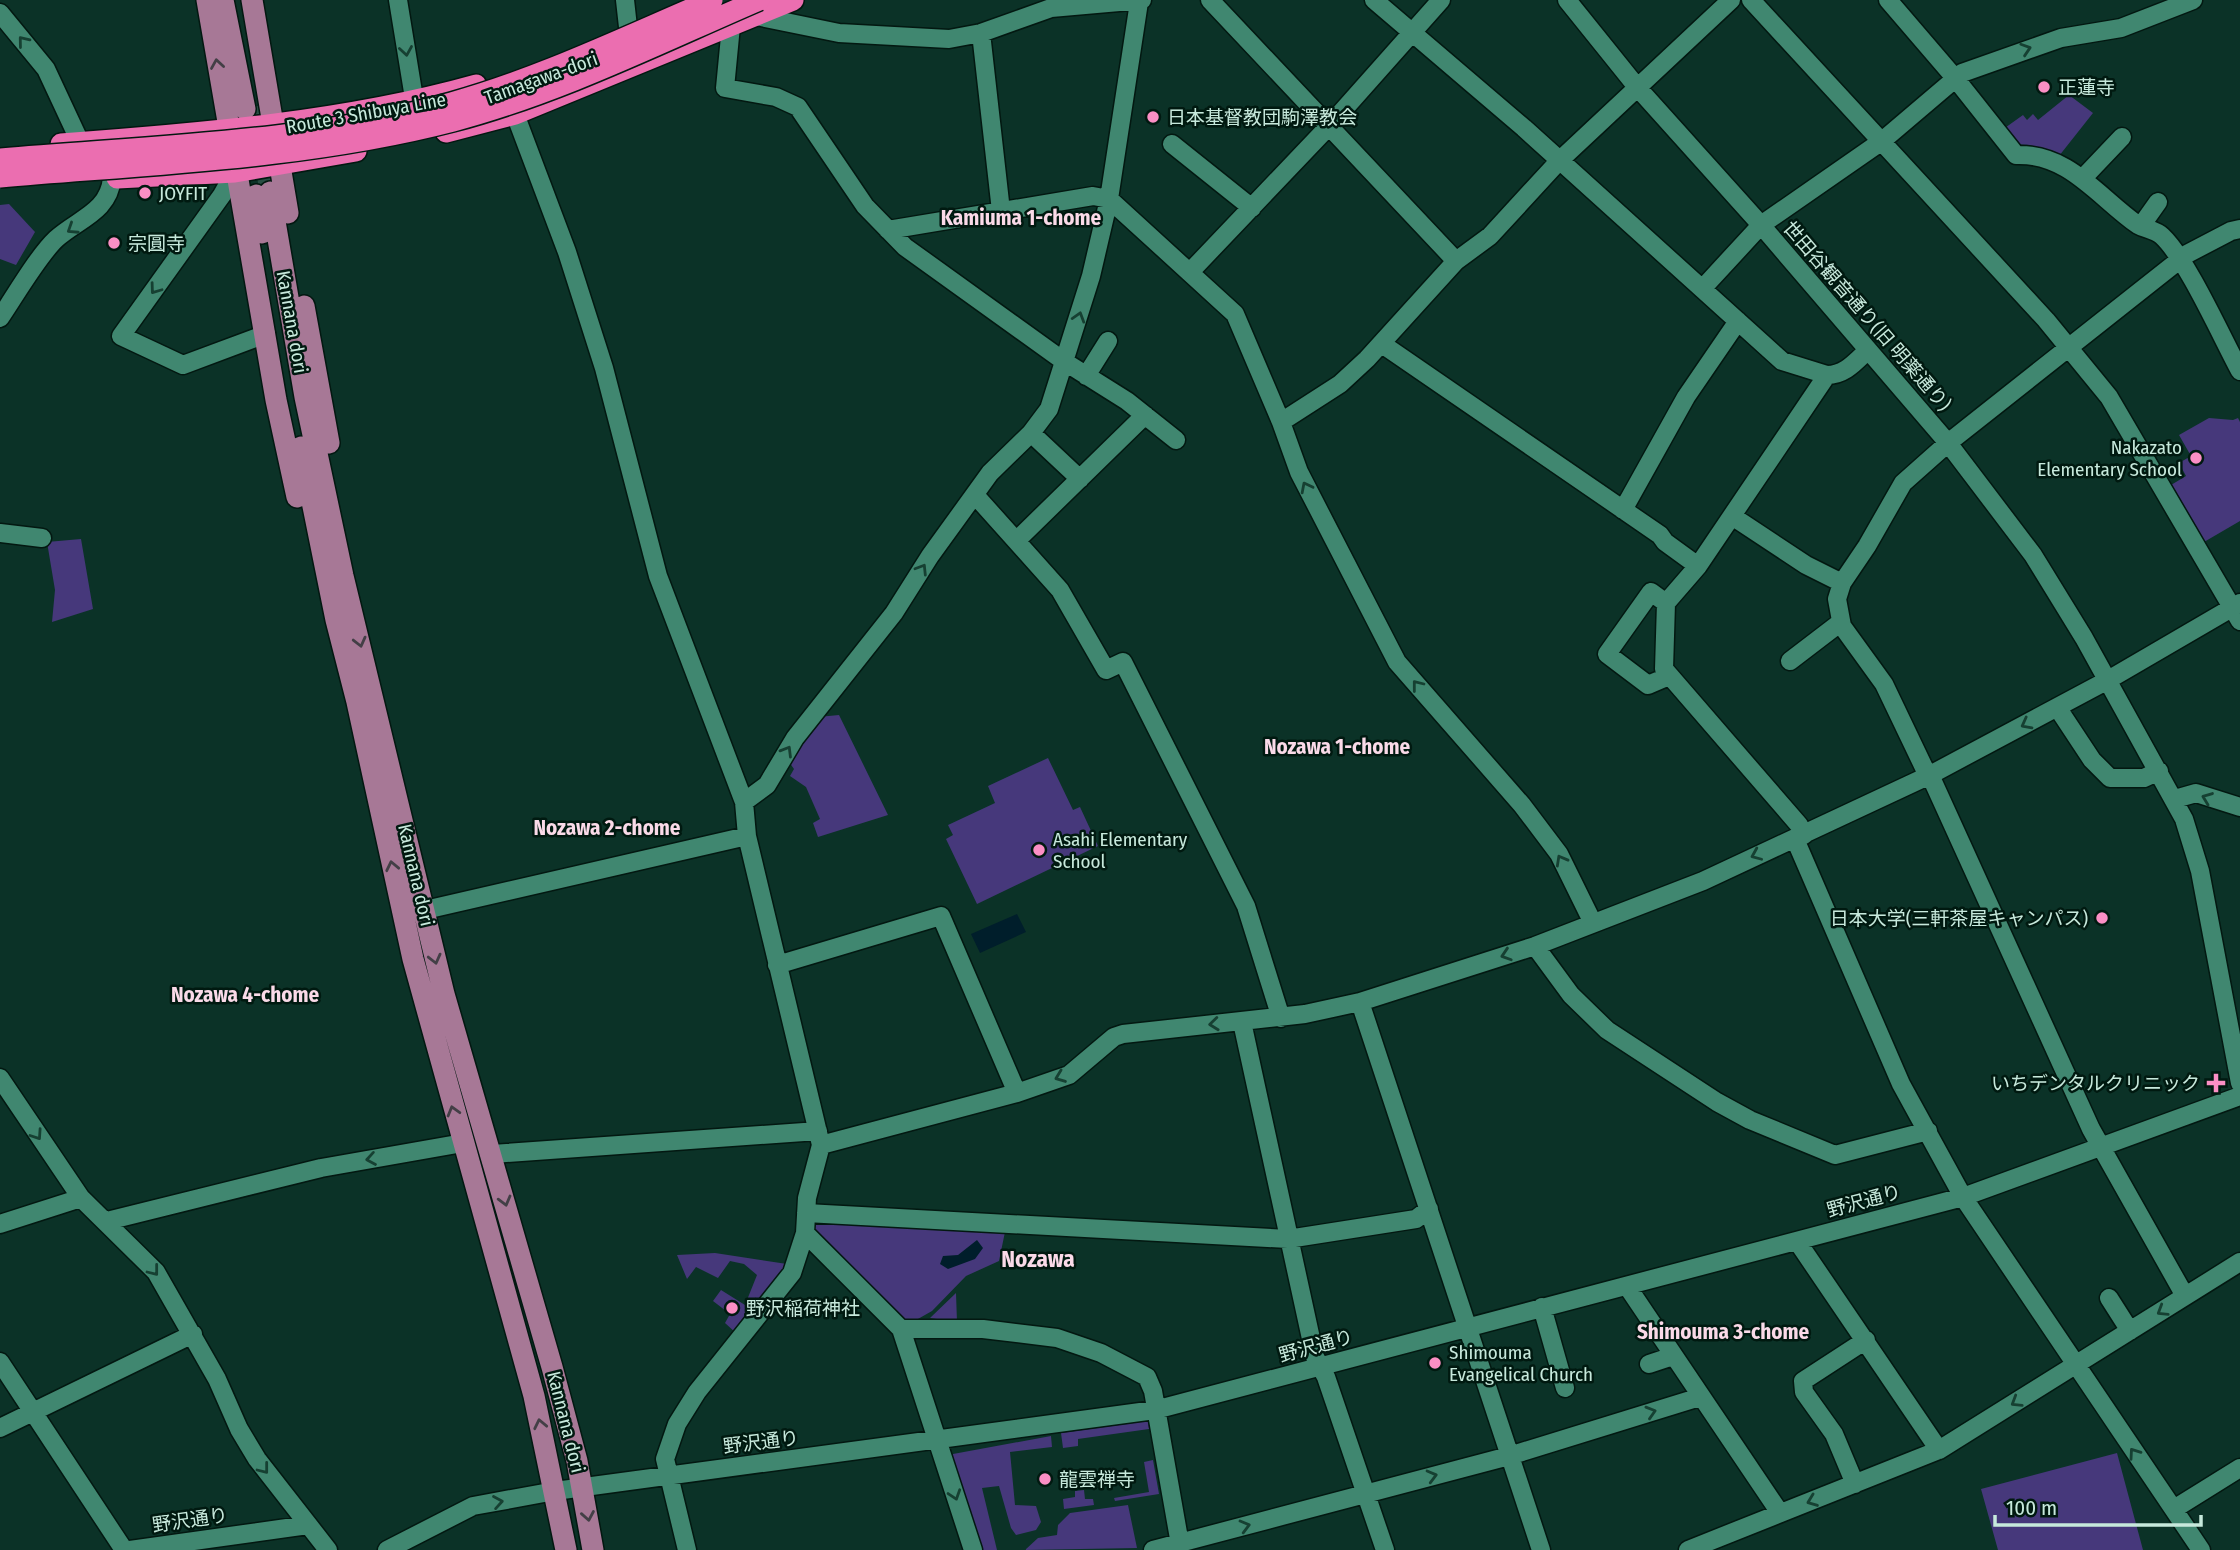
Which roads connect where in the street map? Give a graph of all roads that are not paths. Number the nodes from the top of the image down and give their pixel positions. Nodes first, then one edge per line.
1 (207, 0) edge
2 (223, 0) edge
3 (239, 0) edge
4 (252, 0) edge
5 (398, 0) edge
6 (625, 0) edge
7 (692, 0) edge
8 (712, 0) edge
9 (793, 0) edge
10 (1210, 0) edge
11 (1374, 0) edge
12 (1441, 0) edge
13 (1567, 0) edge
14 (1731, 0) edge
15 (1751, 0) edge
16 (1888, 0) edge
17 (2193, 0) edge
18 (1134, 1) edge
19 (758, 8) edge
20 (0, 13) edge
21 (731, 26) junction
22 (628, 27) junction
23 (1412, 32) junction
24 (981, 33) junction
25 (1959, 75) junction
26 (1637, 87) junction
27 (421, 99) junction
28 (515, 114) junction
29 (273, 123) junction
30 (1330, 125) junction
31 (228, 128) junction
32 (2122, 137) dead end
33 (1882, 141) junction
34 (80, 142) junction
35 (1172, 144) dead end
36 (0, 149) edge
37 (0, 159) edge
38 (1559, 161) junction
39 (280, 166) junction
40 (235, 172) junction
41 (0, 177) edge
42 (112, 178) junction
43 (2083, 178) junction
44 (0, 186) edge
45 (263, 194) tunnel mouth
46 (1109, 199) junction
47 (2158, 202) dead end
48 (1252, 208) junction
49 (1000, 211) junction
50 (1761, 225) junction
51 (2141, 226) junction
52 (2240, 229) edge
53 (888, 230) junction
54 (2180, 260) junction
55 (1456, 261) junction
56 (1190, 272) junction
57 (1702, 289) junction
58 (0, 318) edge
59 (1738, 321) junction
60 (266, 334) junction
61 (1108, 341) dead end
62 (1382, 344) junction
63 (2070, 348) junction
64 (1868, 350) junction
65 (1065, 362) junction
66 (2240, 371) edge
67 (1827, 375) junction
68 (1086, 376) junction
69 (1145, 415) junction
70 (1281, 422) junction
71 (1031, 433) junction
72 (1176, 440) dead end
73 (1948, 443) junction
74 (1080, 480) junction
75 (975, 495) junction
76 (1623, 510) junction
77 (1738, 520) dead end
78 (0, 533) edge
79 (42, 538) dead end
80 (1017, 540) junction
81 (1698, 566) junction
82 (335, 578) junction
83 (1842, 583) junction
84 (1666, 603) junction
85 (2238, 611) edge
86 (1841, 622) junction
87 (1790, 661) dead end
88 (1669, 676) junction
89 (2108, 680) junction
90 (2057, 707) junction
91 (2159, 771) junction
92 (1929, 776) junction
93 (2175, 799) junction
94 (744, 802) junction
95 (2240, 807) edge
96 (747, 836) junction
97 (1799, 837) junction
98 (424, 910) junction
99 (402, 915) junction
100 (1592, 921) junction
101 (1535, 946) junction
102 (777, 965) junction
103 (1360, 1002) junction
104 (1281, 1018) junction
105 (1241, 1022) junction
106 (0, 1078) edge
107 (2240, 1083) edge
108 (1017, 1093) junction
109 (2240, 1096) edge
110 (1928, 1130) junction
111 (820, 1138) junction
112 (463, 1143) junction
113 (2100, 1147) junction
114 (492, 1154) junction
115 (1963, 1197) junction
116 (81, 1198) junction
117 (1429, 1209) junction
118 (806, 1213) junction
119 (107, 1222) junction
120 (0, 1224) edge
121 (805, 1233) junction
122 (1288, 1239) junction
123 (1797, 1241) junction
124 (2240, 1262) edge
125 (1627, 1286) junction
126 (2185, 1296) junction
127 (2109, 1298) dead end
128 (1542, 1307) junction
129 (1468, 1328) junction
130 (901, 1329) junction
131 (2130, 1331) junction
132 (193, 1334) junction
133 (1866, 1340) junction
134 (1673, 1356) junction
135 (0, 1362) edge
136 (1649, 1364) dead end
137 (1319, 1366) junction
138 (2074, 1366) junction
139 (1565, 1388) dead end
140 (1700, 1397) junction
141 (1155, 1410) junction
142 (33, 1412) junction
143 (0, 1428) edge
144 (938, 1441) junction
145 (1939, 1450) junction
146 (1509, 1456) junction
147 (2240, 1468) edge
148 (667, 1476) junction
149 (1855, 1484) junction
150 (582, 1487) junction
151 (555, 1491) junction
152 (1366, 1493) junction
153 (2174, 1509) junction
154 (1780, 1513) junction
155 (308, 1525) junction
156 (1180, 1547) edge
157 (124, 1550) edge
158 (133, 1550) edge
159 (328, 1550) edge
160 (387, 1550) edge
161 (566, 1550) edge
162 (593, 1550) edge
163 (687, 1550) edge
164 (973, 1550) edge
165 (1153, 1550) edge
166 (1385, 1550) edge
167 (1541, 1550) edge
168 (1688, 1550) edge
169 (2200, 1550) edge

31 -> 1 main road
2 - 3 main road
4 - 29 main road
5 -> 27 street
6 - 22 street
7 - 22 highway, Tamagawa-dori
8 - 37 highway, Route 3 Shibuya Line, bridge
9 - 19 highway, Tamagawa-dori
10 - 30 street
11 - 23 street
12 - 23 street
13 - 26 street, 世田谷観音通り(旧 明薬通り)
14 - 26 street
15 - 33 street
16 - 25 street
25 -> 17 street
18 - 24 street
18 - 46 street
19 - 21 highway, Tamagawa-dori
19 - 24 street
19 - 41 highway, Route 3 Shibuya Line, bridge
34 -> 20 street
21 - 28 highway, Tamagawa-dori
21 - 53 street
22 - 27 highway, Tamagawa-dori
23 - 30 street
23 - 38 street
24 - 49 street
25 - 33 street
25 - 43 street
26 - 38 street
26 - 50 street, 世田谷観音通り(旧 明薬通り)
27 - 29 highway, Tamagawa-dori
28 - 39 highway, Tamagawa-dori
28 - 94 street
29 - 31 highway, Tamagawa-dori
29 - 39 main road
30 - 48 street
30 - 55 street
31 - 34 highway, Tamagawa-dori
31 - 40 main road
32 - 43 street
33 - 50 street
33 - 63 street
34 - 36 highway, Tamagawa-dori
35 - 48 street
38 - 55 street
38 - 57 street
39 - 40 highway, Tamagawa-dori
39 - 82 main road
40 - 42 highway, Tamagawa-dori
40 - 60 main road
40 -> 60 street
42 - 44 highway, Tamagawa-dori
42 -> 58 street
43 - 51 street
45 - 82 main road, Kannana dori
46 - 49 street
46 - 56 street
65 -> 46 street
47 - 51 street
48 - 56 street
49 - 53 street
50 - 57 street
50 - 64 street, 世田谷観音通り(旧 明薬通り)
51 - 54 street
52 - 54 street
53 - 65 street
54 - 63 street
54 - 66 street
55 - 62 street
56 - 70 street
57 - 59 street
59 - 67 street
59 - 76 street
60 - 82 main road
61 - 68 street
62 - 70 street
62 - 76 street
63 - 73 street
63 - 85 street
64 - 67 street
64 - 73 street, 世田谷観音通り(旧 明薬通り)
65 - 68 street
65 - 71 street
67 - 81 street
68 - 69 street
69 - 72 street
69 - 74 street
100 -> 70 street
71 - 74 street
71 - 75 street
73 - 83 street
73 - 89 street, 世田谷観音通り(旧 明薬通り)
74 - 80 street
75 - 80 street
94 -> 75 street
76 - 81 street
77 - 83 street
78 - 79 street
80 - 104 street
81 - 84 street
82 -> 98 main road, Kannana dori
99 -> 82 main road, Kannana dori
83 - 86 street
84 - 88 street
84 - 88 street
85 - 89 street
86 - 87 street
86 - 92 street
88 - 97 street
89 - 90 street
89 - 91 street, 世田谷観音通り(旧 明薬通り)
90 - 91 street
90 -> 92 street
91 - 93 street, 世田谷観音通り(旧 明薬通り)
92 - 97 street
92 - 113 street
95 -> 93 street
93 - 107 street, 世田谷観音通り(旧 明薬通り)
94 - 96 street
96 - 98 street
96 - 102 street
97 -> 100 street
97 - 110 street
98 - 99 street
98 -> 114 main road, Kannana dori
112 -> 99 main road, Kannana dori
100 - 101 street
101 -> 103 street
101 - 110 street
102 - 108 street
102 - 111 street
103 - 104 street
103 - 117 street
104 - 105 street
105 -> 108 street
105 - 122 street
106 -> 116 street
108 - 111 street
109 - 113 street, 野沢通り
110 - 115 street
111 - 114 street
111 - 118 street
112 -> 119 street
151 -> 112 main road, Kannana dori
113 - 115 street, 野沢通り
113 - 126 street
114 -> 150 main road, Kannana dori
115 - 123 street, 野沢通り
115 - 138 street
116 - 119 street
116 - 120 street
117 - 122 street
117 - 129 street
118 - 121 street
118 - 122 street
119 -> 132 street
121 - 130 street
121 - 148 street
122 - 137 street
123 - 125 street, 野沢通り
123 - 133 street
124 - 126 street
125 - 128 street, 野沢通り
125 - 134 street
126 -> 131 street
127 - 131 street
128 - 129 street, 野沢通り
128 - 139 street
129 - 137 street, 野沢通り
129 - 146 street
130 - 141 street
130 - 144 street
131 - 138 street
132 - 142 street
132 -> 155 street
133 - 145 street
133 - 149 street
134 - 136 street
134 - 140 street
135 - 142 street
137 - 141 street, 野沢通り
137 - 152 street
138 -> 145 street
153 -> 138 street
146 -> 140 street
140 - 154 street
141 - 144 street, 野沢通り
141 - 156 street
142 - 143 street
142 - 157 street
144 - 148 street, 野沢通り
144 -> 164 street
145 - 149 street
152 -> 146 street
146 - 167 street
147 - 153 street
148 - 150 street, 野沢通り
148 - 163 street
149 -> 154 street
150 - 151 street, 野沢通り
150 -> 162 main road, Kannana dori
160 -> 151 street, 野沢通り
151 - 161 main road, Kannana dori
156 -> 152 street
152 - 166 street
153 - 169 street
154 - 168 street
155 - 158 street, 野沢通り
155 - 159 street
156 - 165 street

